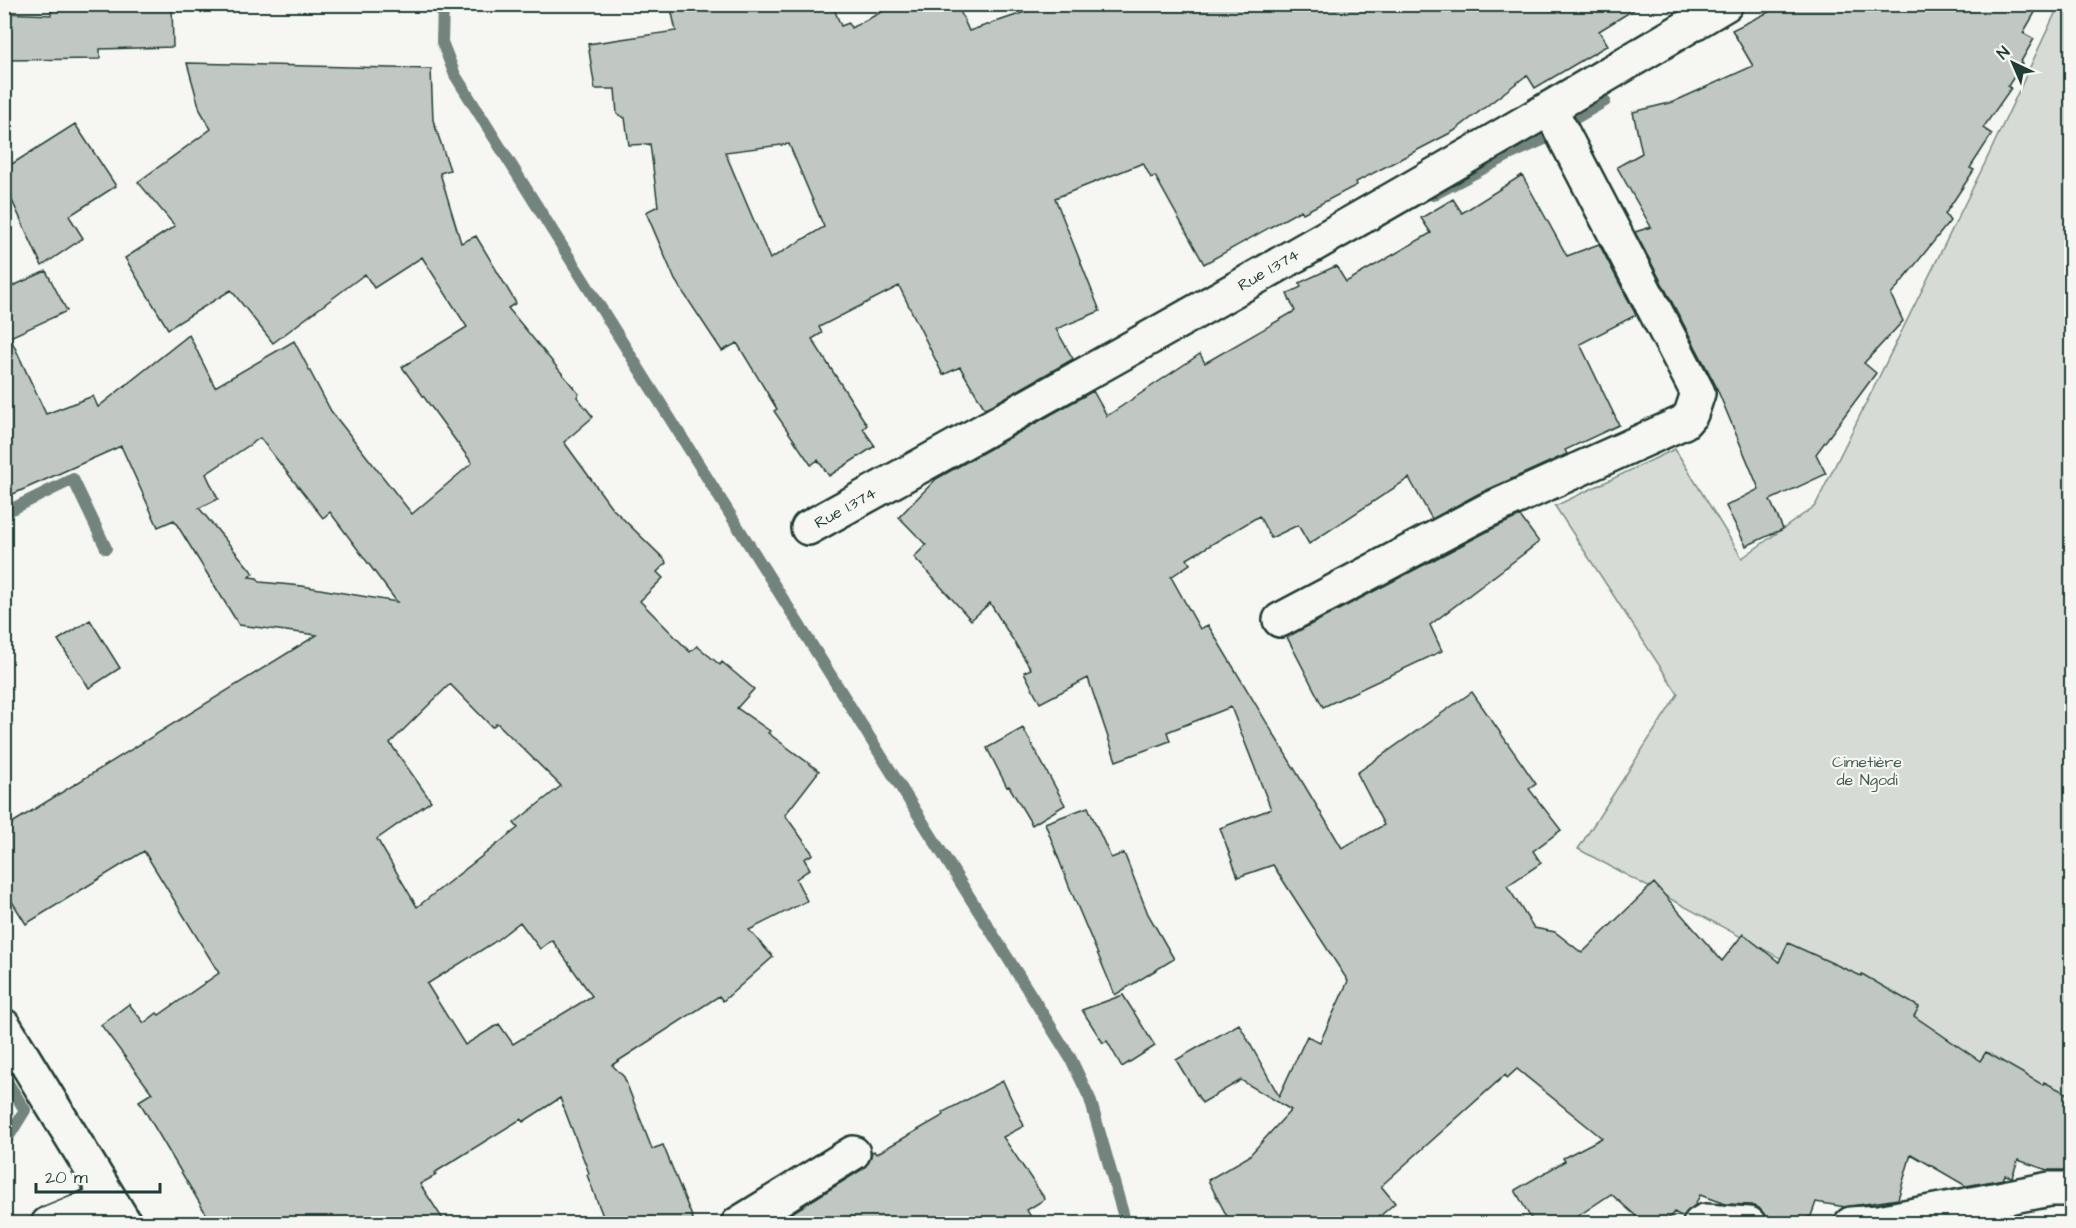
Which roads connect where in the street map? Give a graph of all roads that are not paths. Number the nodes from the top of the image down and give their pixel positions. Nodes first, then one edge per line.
1 (1726, 4) edge
2 (1550, 109) junction
3 (808, 528) dead end
4 (1280, 620) dead end
5 (4, 1026) edge
6 (853, 1153) dead end
7 (2072, 1189) edge
8 (117, 1211) edge
9 (48, 1224) edge
10 (738, 1224) edge
11 (1700, 1224) edge
12 (1749, 1224) edge
13 (1851, 1224) edge

1 - 2 street, Rue 1.374
2 - 3 street, Rue 1.374
2 - 4 street
5 - 8 street
6 - 10 street
7 - 13 street
8 - 9 street
11 - 12 street

